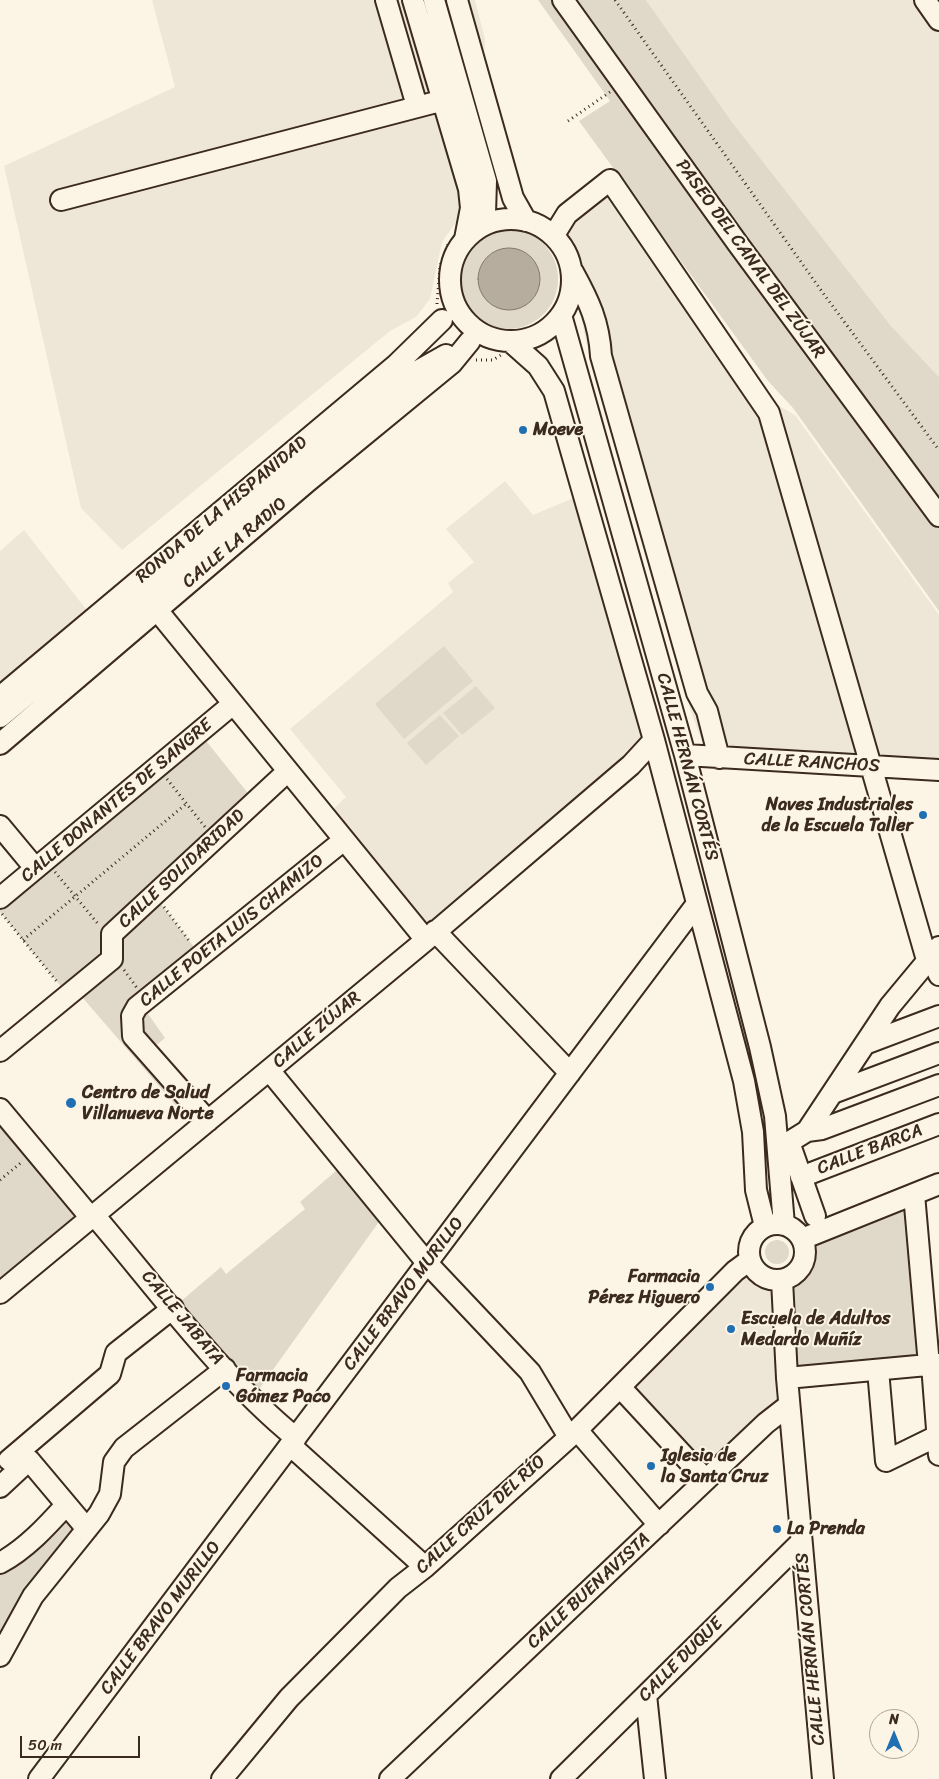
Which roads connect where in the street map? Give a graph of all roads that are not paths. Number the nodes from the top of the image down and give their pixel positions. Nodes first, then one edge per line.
1 (386, 0) edge
2 (413, 0) edge
3 (434, 0) edge
4 (457, 0) edge
5 (563, 0) edge
6 (925, 0) edge
7 (939, 20) edge
8 (444, 100) junction
9 (416, 106) junction
10 (61, 200) dead end
11 (526, 221) junction
12 (467, 230) junction
13 (562, 237) junction
14 (575, 276) junction
15 (451, 297) junction
16 (439, 315) junction
17 (562, 318) junction
18 (476, 338) junction
19 (514, 344) junction
20 (407, 377) junction
21 (939, 516) edge
22 (156, 610) junction
23 (0, 697) edge
24 (233, 704) junction
25 (0, 717) edge
26 (654, 740) junction
27 (0, 744) edge
28 (685, 755) junction
29 (719, 758) junction
30 (631, 765) junction
31 (660, 766) junction
32 (871, 766) junction
33 (939, 770) edge
34 (288, 771) junction
35 (0, 826) edge
36 (344, 840) junction
37 (40, 864) junction
38 (0, 898) edge
39 (696, 904) junction
40 (431, 936) junction
41 (936, 961) edge
42 (939, 1016) edge
43 (865, 1044) junction
44 (0, 1051) edge
45 (939, 1053) edge
46 (269, 1070) junction
47 (570, 1073) junction
48 (939, 1085) edge
49 (833, 1092) junction
50 (0, 1109) edge
51 (208, 1121) junction
52 (939, 1124) edge
53 (807, 1131) junction
54 (783, 1145) junction
55 (801, 1176) junction
56 (939, 1184) edge
57 (914, 1194) junction
58 (783, 1203) junction
59 (92, 1216) junction
60 (815, 1216) junction
61 (846, 1220) junction
62 (775, 1225) junction
63 (802, 1239) junction
64 (750, 1260) junction
65 (427, 1263) junction
66 (782, 1280) junction
67 (0, 1292) edge
68 (173, 1308) junction
69 (933, 1365) edge
70 (225, 1369) junction
71 (878, 1370) junction
72 (787, 1378) junction
73 (620, 1387) junction
74 (790, 1405) junction
75 (573, 1433) junction
76 (293, 1441) junction
77 (938, 1446) edge
78 (14, 1460) edge
79 (706, 1480) junction
80 (0, 1488) edge
81 (66, 1505) junction
82 (659, 1525) junction
83 (87, 1529) junction
84 (801, 1542) junction
85 (0, 1563) edge
86 (425, 1567) junction
87 (0, 1656) edge
88 (646, 1695) junction
89 (40, 1779) edge
90 (222, 1779) edge
91 (390, 1779) edge
92 (561, 1779) edge
93 (655, 1779) edge
94 (823, 1779) edge

1 - 9 street
2 - 8 street
3 - 12 street
4 - 11 street
5 - 21 street, PASEO DEL CANAL DEL ZÚJAR
6 - 7 street
8 - 9 street
8 - 12 street
9 - 10 street
11 - 12 street
11 - 13 street
12 - 15 street
13 - 14 street
13 - 32 street
14 - 17 street
14 - 29 street, CALLE HERNÁN CORTÉS
15 - 16 street, RONDA DE LA HISPANIDAD
15 - 18 street
16 - 20 street, RONDA DE LA HISPANIDAD
16 - 23 street, RONDA DE LA HISPANIDAD
17 - 19 street
17 - 28 street, CALLE HERNÁN CORTÉS
18 - 19 street
18 - 20 street, RONDA DE LA HISPANIDAD
18 - 22 street, CALLE LA RADIO
19 - 26 street, CALLE HERNÁN CORTÉS
20 - 25 street, RONDA DE LA HISPANIDAD
22 - 24 street
22 - 27 street, CALLE LA RADIO
24 - 34 street
24 - 37 street, CALLE DONANTES DE SANGRE
26 - 30 street, CALLE ZÚJAR
26 - 31 street, CALLE HERNÁN CORTÉS
28 - 29 street, CALLE RANCHOS
28 - 54 street, CALLE HERNÁN CORTÉS
29 - 32 street, CALLE RANCHOS
30 - 31 street
30 - 40 street, CALLE ZÚJAR
31 - 39 street, CALLE HERNÁN CORTÉS
32 - 33 street, CALLE RANCHOS
32 - 41 street
34 - 36 street
34 - 44 street, CALLE SOLIDARIDAD
35 - 37 street
36 - 40 street
36 - 51 street, CALLE POETA LUIS CHAMIZO
37 - 38 street, CALLE DONANTES DE SANGRE
39 - 47 street, CALLE BRAVO MURILLO
39 - 62 street, CALLE HERNÁN CORTÉS
40 - 46 street, CALLE ZÚJAR
40 - 47 street
41 - 43 street, CALLE BARCA
42 - 43 street
43 - 49 street, CALLE BARCA
45 - 49 street
46 - 51 street, CALLE ZÚJAR
46 - 65 street
47 - 65 street, CALLE BRAVO MURILLO
48 - 53 street, CALLE BARCA
49 - 53 street, CALLE BARCA
50 - 59 street, CALLE JABATA
51 - 59 street, CALLE ZÚJAR
52 - 55 street, CALLE BARCA
53 - 54 street, CALLE BARCA
54 - 55 street
54 - 58 street, CALLE HERNÁN CORTÉS
55 - 60 street
56 - 57 street
57 - 61 street
57 - 69 street
58 - 60 street
58 - 62 street, CALLE HERNÁN CORTÉS
59 - 67 street, CALLE ZÚJAR
59 - 68 street, CALLE JABATA
60 - 61 street
61 - 63 street
62 - 63 street
62 - 64 street
63 - 66 street
64 - 66 street
64 - 73 street, CALLE CRUZ DEL RÍO
65 - 75 street
65 - 76 street, CALLE BRAVO MURILLO
66 - 72 street, CALLE HERNÁN CORTÉS
68 - 70 street, CALLE JABATA
68 - 78 street
69 - 71 street
69 - 77 street
70 - 76 street, CALLE JABATA
70 - 83 street
71 - 72 street
71 - 77 street
72 - 74 street, CALLE HERNÁN CORTÉS
73 - 75 street, CALLE CRUZ DEL RÍO
73 - 79 street
74 - 79 street, CALLE BUENAVISTA
74 - 84 street, CALLE HERNÁN CORTÉS
75 - 82 street
75 - 86 street, CALLE CRUZ DEL RÍO
76 - 86 street, CALLE JABATA
76 - 89 street, CALLE BRAVO MURILLO
78 - 80 street
78 - 81 street
79 - 82 street, CALLE BUENAVISTA
81 - 83 street
81 - 85 street
82 - 91 street, CALLE BUENAVISTA
83 - 87 street
84 - 88 street, CALLE DUQUE
84 - 94 street, CALLE HERNÁN CORTÉS
86 - 90 street, CALLE CRUZ DEL RÍO
88 - 92 street, CALLE DUQUE
88 - 93 street

